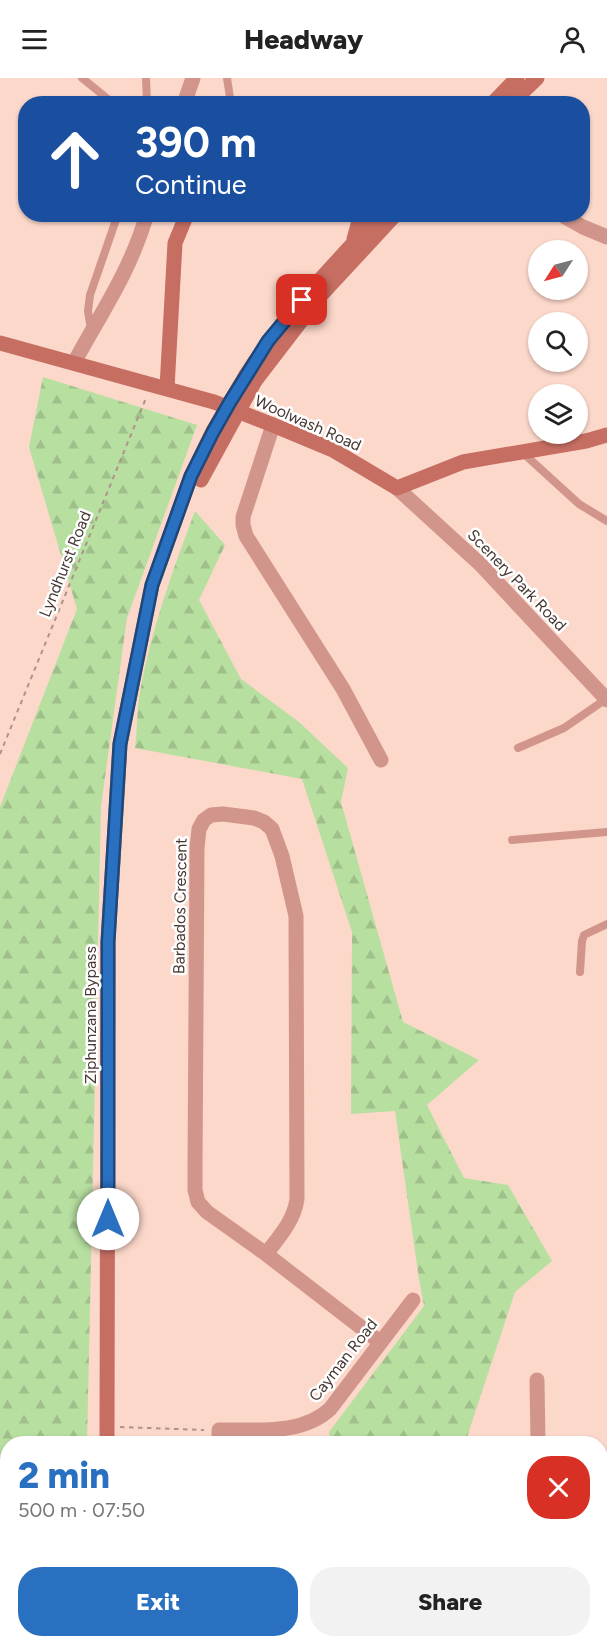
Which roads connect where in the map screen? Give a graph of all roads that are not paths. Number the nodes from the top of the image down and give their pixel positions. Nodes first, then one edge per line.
1 (82, 78) edge
2 (147, 78) edge
3 (193, 78) edge
4 (227, 78) edge
5 (517, 78) edge
6 (537, 78) edge
7 (104, 96) edge
8 (147, 96) edge
9 (187, 96) edge
10 (230, 96) edge
11 (500, 96) edge
12 (518, 96) edge
13 (115, 222) edge
14 (145, 222) edge
15 (184, 222) edge
16 (360, 222) edge
17 (382, 222) edge
18 (384, 222) edge
19 (574, 222) edge
20 (607, 237) edge
21 (344, 254) junction
22 (91, 331) junction
23 (0, 343) edge
24 (74, 363) junction
25 (251, 378) junction
26 (167, 388) junction
27 (273, 425) junction
28 (607, 435) edge
29 (520, 451) junction
30 (397, 488) junction
31 (607, 521) edge
32 (607, 699) edge
33 (518, 748) dead end
34 (381, 760) dead end
35 (607, 832) edge
36 (512, 840) dead end
37 (607, 924) edge
38 (580, 972) dead end
39 (266, 1254) junction
40 (412, 1300) dead end
41 (380, 1342) junction
42 (537, 1380) dead end
43 (107, 1436) edge
44 (219, 1436) edge
45 (538, 1436) edge

1 - 7 lane
2 - 8 lane
3 - 9 street
4 - 10 lane
5 - 11 main road
6 - 12 main road
13 - 22 lane
14 - 22 street
15 - 26 main road
16 - 21 main road
17 - 21 main road
18 - 25 main road
19 - 20 street
21 - 25 main road
22 - 24 street
23 - 24 main road, Woolwash Road
24 - 26 main road, Woolwash Road
25 - 43 main road, Ziphunzana Bypass, bridge
26 - 27 main road, Woolwash Road
27 - 30 main road, Woolwash Road
27 - 34 street
28 - 29 main road
29 - 30 main road
29 - 31 lane
30 - 32 street, Scenery Park Road
32 - 33 lane
35 - 36 lane
37 - 38 lane
39 - 39 street, Barbados Crescent
39 - 41 street, Barbados Crescent
40 - 41 street, Cayman Road
41 - 44 street, Cayman Road
42 - 45 street

